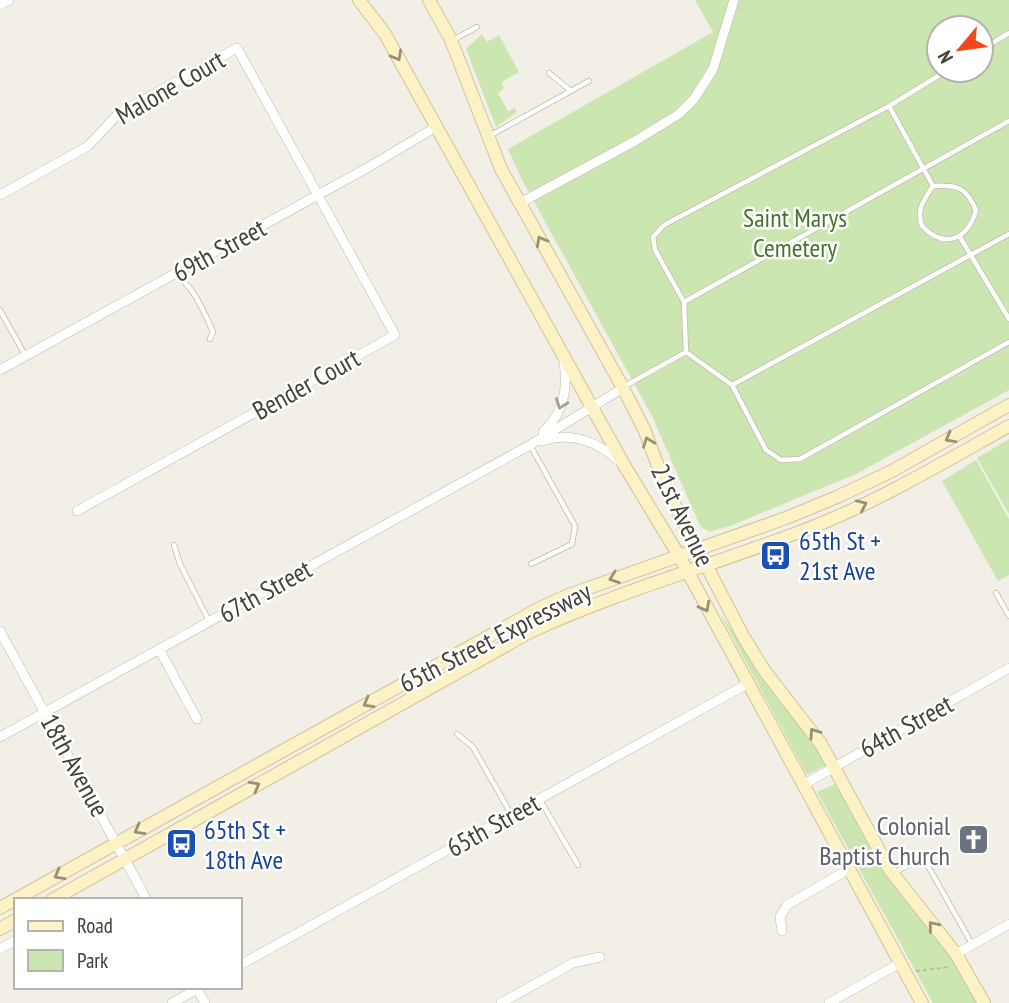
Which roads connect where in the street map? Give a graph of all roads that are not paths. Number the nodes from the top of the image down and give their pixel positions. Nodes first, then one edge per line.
1 (9, 0) edge
2 (359, 0) edge
3 (429, 0) edge
4 (734, 0) edge
5 (0, 5) edge
6 (477, 27) dead end
7 (451, 40) junction
8 (549, 73) dead end
9 (589, 81) dead end
10 (925, 84) edge
11 (571, 91) junction
12 (889, 106) junction
13 (1009, 121) edge
14 (436, 127) junction
15 (488, 137) junction
16 (923, 168) junction
17 (933, 186) junction
18 (0, 195) edge
19 (318, 195) junction
20 (520, 203) junction
21 (1009, 233) edge
22 (960, 236) junction
23 (971, 254) junction
24 (177, 273) junction
25 (684, 302) junction
26 (0, 310) edge
27 (1009, 319) edge
28 (210, 339) dead end
29 (1009, 342) edge
30 (686, 352) junction
31 (562, 354) junction
32 (26, 356) junction
33 (0, 370) edge
34 (732, 384) junction
35 (623, 388) junction
36 (1009, 405) edge
37 (592, 407) junction
38 (1009, 426) edge
39 (530, 444) junction
40 (624, 465) junction
41 (77, 511) dead end
42 (174, 545) dead end
43 (697, 548) junction
44 (678, 554) junction
45 (531, 564) dead end
46 (707, 565) junction
47 (687, 572) junction
48 (996, 593) dead end
49 (1009, 616) edge
50 (209, 622) junction
51 (0, 631) edge
52 (159, 649) junction
53 (1009, 668) edge
54 (747, 684) junction
55 (45, 712) junction
56 (197, 719) dead end
57 (457, 734) dead end
58 (0, 737) edge
59 (835, 766) junction
60 (803, 785) junction
61 (540, 799) junction
62 (512, 814) junction
63 (117, 842) junction
64 (125, 858) junction
65 (578, 865) dead end
66 (849, 869) junction
67 (893, 874) junction
68 (18, 898) edge
69 (55, 898) edge
70 (146, 898) edge
71 (1009, 924) edge
72 (782, 931) dead end
73 (973, 945) junction
74 (600, 957) dead end
75 (956, 960) junction
76 (900, 963) junction
77 (242, 964) edge
78 (196, 989) edge
79 (172, 1003) edge
80 (501, 1003) edge
81 (829, 1003) edge
82 (922, 1003) edge
83 (984, 1003) edge

1 - 5 street
2 -> 14 street, 21st Avenue
3 - 7 street, 21st Avenue
4 - 20 street
6 - 7 lane
7 - 15 street, 21st Avenue
8 - 11 lane
9 - 11 lane
10 - 12 lane
11 - 15 lane
12 - 16 lane
12 - 25 lane
13 - 16 lane
14 - 19 street, 69th Street
14 - 31 street, 21st Avenue
15 - 20 street, 21st Avenue
16 - 17 lane
16 - 25 lane
17 - 22 lane
17 - 22 lane
18 - 19 street, Malone Court
19 - 24 street, 69th Street
19 - 41 street, Bender Court
35 -> 20 street, 21st Avenue
21 - 23 lane
22 - 23 lane
23 - 27 lane
23 - 34 lane
24 - 28 lane
24 - 32 street, 69th Street
25 - 30 lane
26 - 32 lane
29 - 34 lane
30 - 34 lane
30 - 35 lane
31 - 37 street, 21st Avenue
31 -> 39 street, 67th Street
32 - 33 street, 69th Street
35 - 37 street, 67th Street
43 -> 35 street, 21st Avenue
36 -> 43 street, 65th Street Expressway
37 - 39 street, 67th Street
37 - 40 street, 21st Avenue
46 -> 38 street, 65th Street Expressway
39 - 40 street, 67th Street
39 - 45 lane
39 - 50 street, 67th Street
40 - 44 street, 21st Avenue
42 - 50 lane
43 - 44 street, 65th Street Expressway
43 - 46 street, 21st Avenue
44 - 47 street, 21st Avenue
44 -> 63 street, 65th Street Expressway
46 - 47 street, 65th Street Expressway
59 -> 46 street, 21st Avenue
47 -> 54 street, 21st Avenue
64 -> 47 street, 65th Street Expressway
48 - 49 lane
50 - 52 street, 67th Street
51 - 55 street, 18th Avenue
52 - 55 street, 67th Street
52 - 56 street
53 - 59 street, 64th Street
54 - 60 street, 21st Avenue
54 - 61 street, 65th Street
55 - 58 street, 67th Street
55 - 63 street, 18th Avenue
57 - 62 lane
59 - 60 street, 64th Street
59 - 67 street, 21st Avenue
60 - 66 street, 21st Avenue
61 - 62 street, 65th Street
61 - 65 lane
62 - 77 street, 65th Street
63 - 64 street, 18th Avenue
63 -> 68 street, 65th Street Expressway
64 - 69 street, 65th Street Expressway
64 - 70 street, 18th Avenue
66 - 72 street
66 - 76 street, 21st Avenue
67 - 73 lane
75 -> 67 street, 21st Avenue
71 - 73 street
73 - 75 street
74 - 80 street
75 - 83 street, 21st Avenue
76 - 81 street
76 - 82 street, 21st Avenue
78 - 79 street

